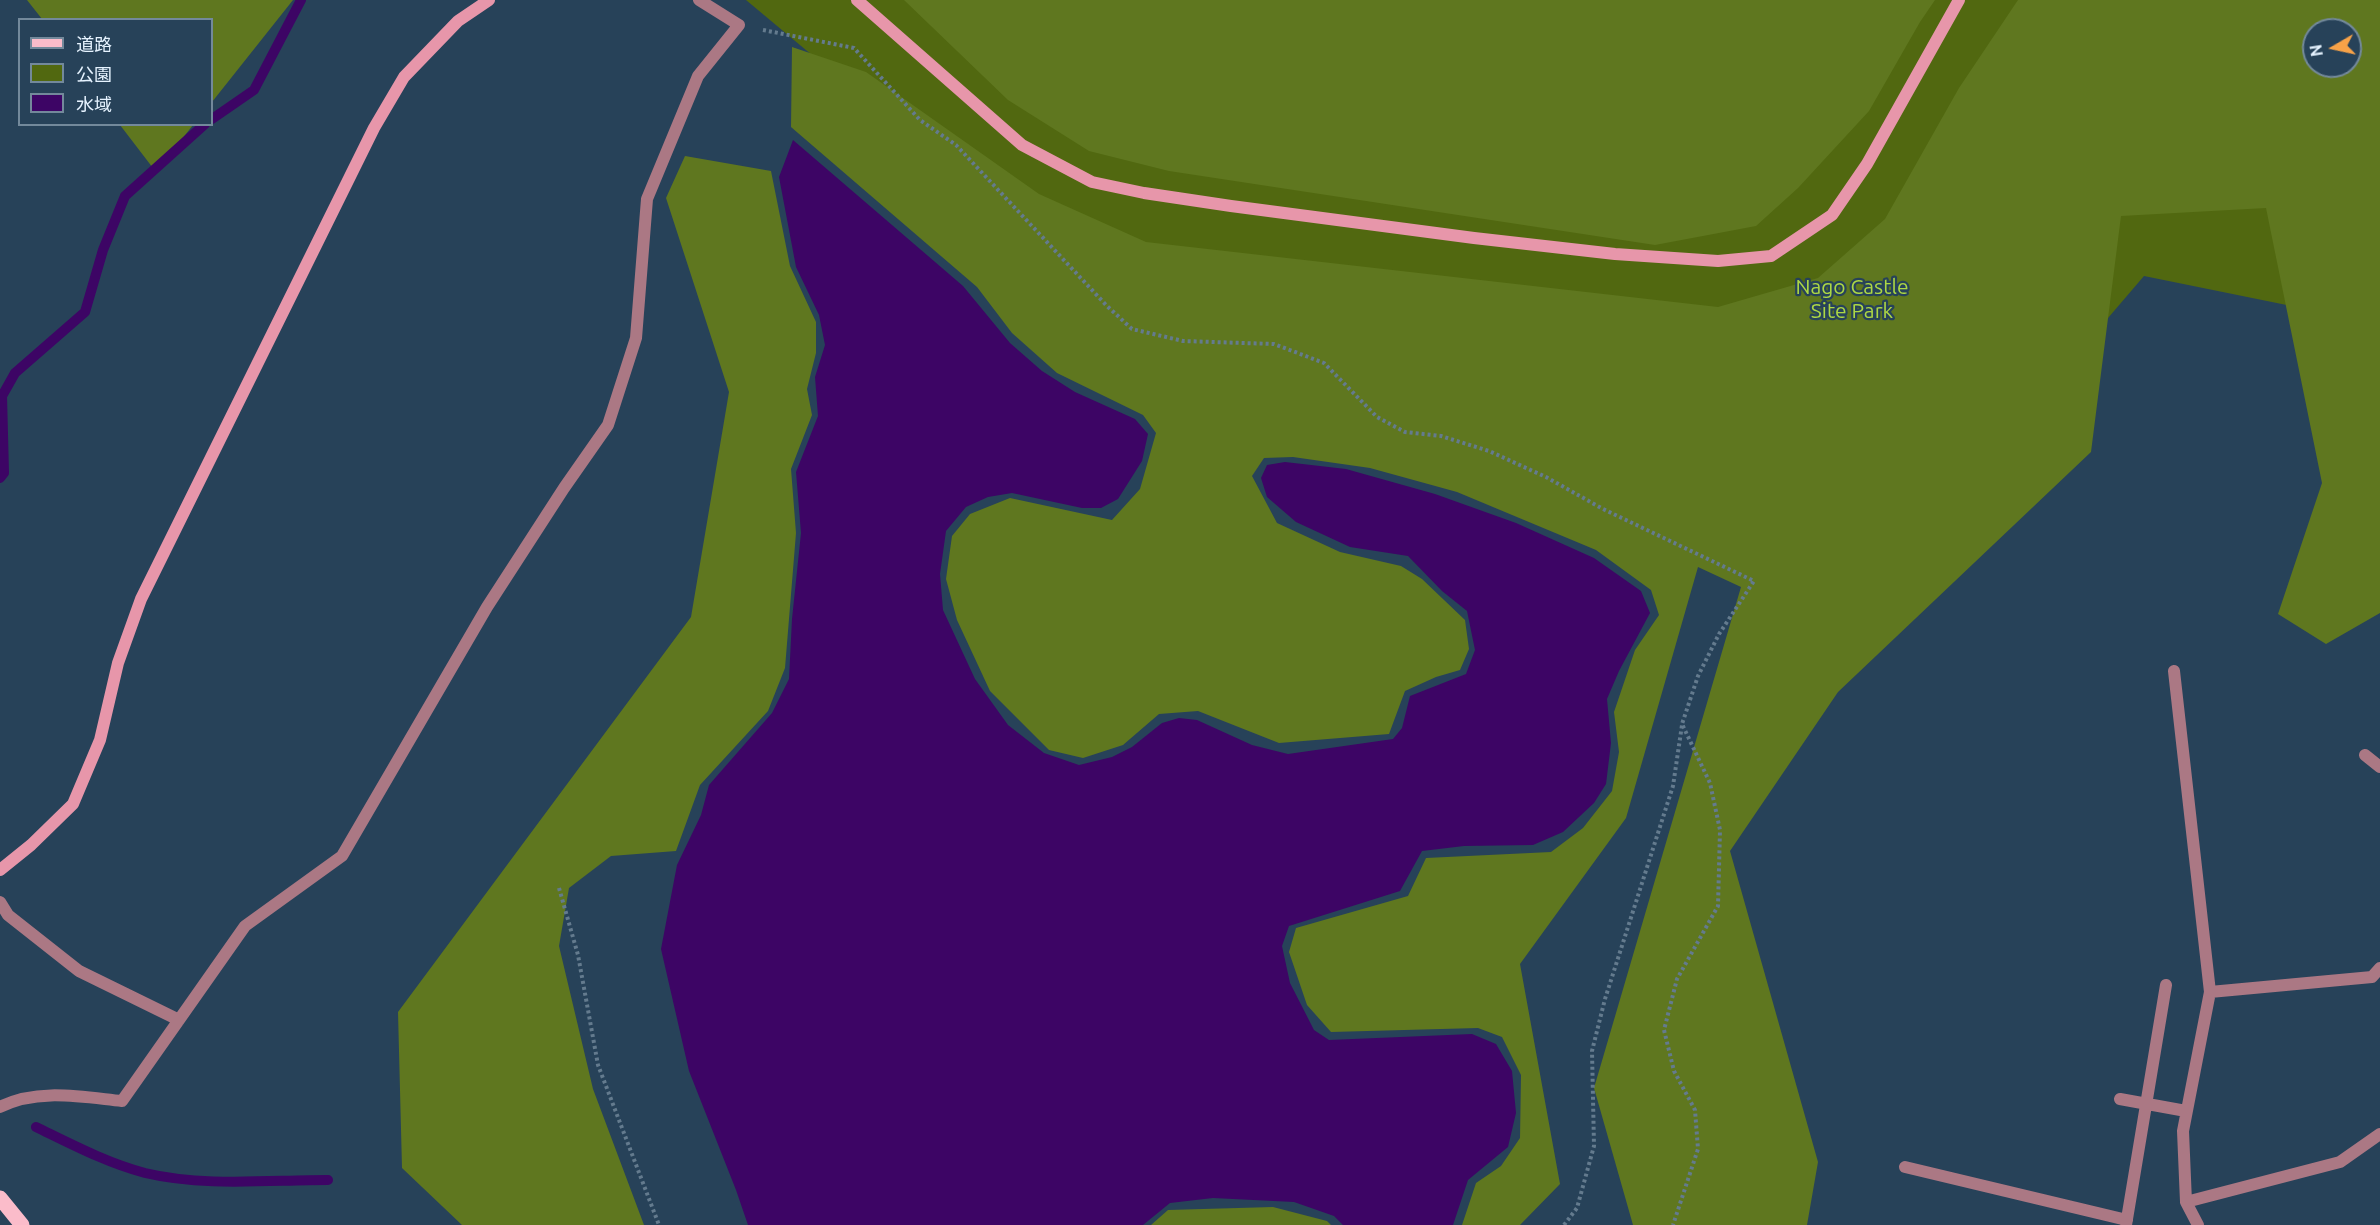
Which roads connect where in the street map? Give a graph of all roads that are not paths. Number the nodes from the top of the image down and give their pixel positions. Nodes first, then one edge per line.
1 (489, 0) edge
2 (699, 0) edge
3 (856, 0) edge
4 (1959, 0) edge
5 (2174, 671) dead end
6 (2365, 755) dead end
7 (2380, 767) edge
8 (0, 870) edge
9 (0, 902) edge
10 (2380, 968) edge
11 (2166, 985) dead end
12 (2210, 992) junction
13 (179, 1020) junction
14 (2120, 1099) dead end
15 (2145, 1103) junction
16 (0, 1107) edge
17 (2186, 1111) junction
18 (2380, 1134) edge
19 (1905, 1167) dead end
20 (0, 1198) edge
21 (2186, 1202) junction
22 (2127, 1222) edge
23 (22, 1225) edge
24 (2198, 1225) edge

1 - 8 street
2 - 13 street
3 - 4 street
5 - 12 street
6 - 7 street
9 - 13 street
10 - 12 street
11 - 15 street
12 - 17 street
13 - 16 street
14 - 15 street
15 - 17 street
15 - 22 street
17 - 21 street
18 - 21 street
19 - 22 street
20 - 23 main road
21 - 24 street

